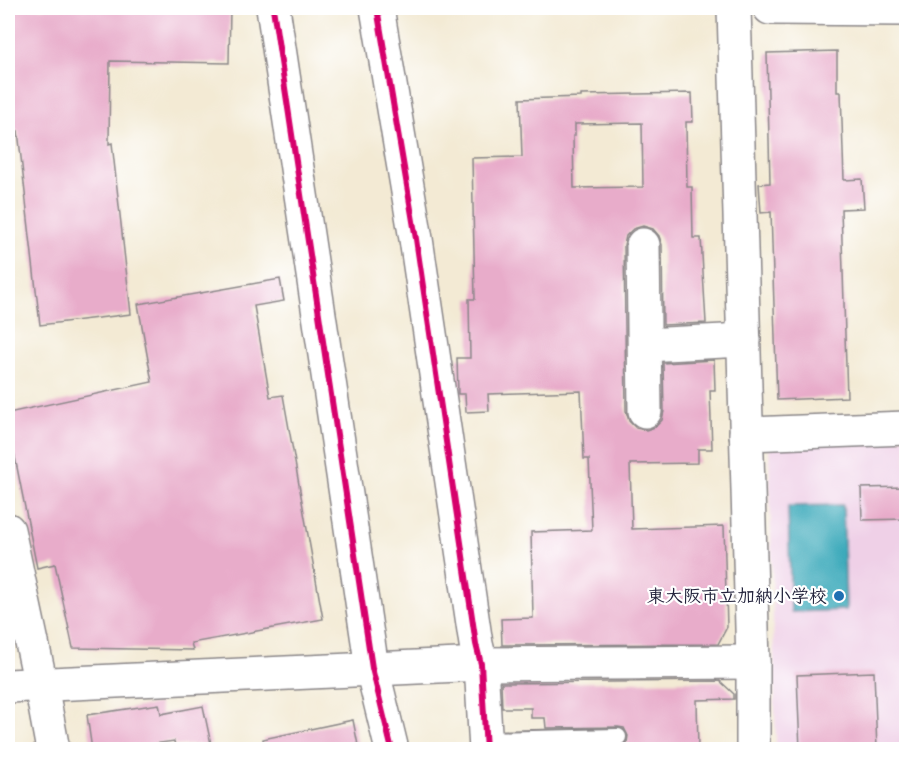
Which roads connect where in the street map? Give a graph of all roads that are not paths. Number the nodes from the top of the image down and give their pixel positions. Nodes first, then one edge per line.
1 (273, 8) edge
2 (377, 8) edge
3 (734, 8) edge
4 (770, 8) edge
5 (906, 9) edge
6 (643, 245) dead end
7 (744, 340) junction
8 (645, 345) junction
9 (645, 411) dead end
10 (906, 428) edge
11 (746, 434) junction
12 (8, 530) edge
13 (753, 662) junction
14 (480, 664) junction
15 (372, 668) junction
16 (41, 685) junction
17 (8, 686) edge
18 (618, 737) dead end
19 (486, 745) edge
20 (53, 750) edge
21 (392, 750) edge
22 (753, 750) edge

1 - 15 street
2 - 14 street
3 - 7 street
4 - 5 street
6 - 8 street
7 - 8 street
7 - 11 street
8 - 9 street
10 - 11 street
11 - 13 street
12 - 16 street
13 - 14 street
13 - 22 street
14 - 15 street
14 - 19 street
15 - 16 street
15 - 21 street
16 - 17 street
16 - 20 street
18 - 19 lane

